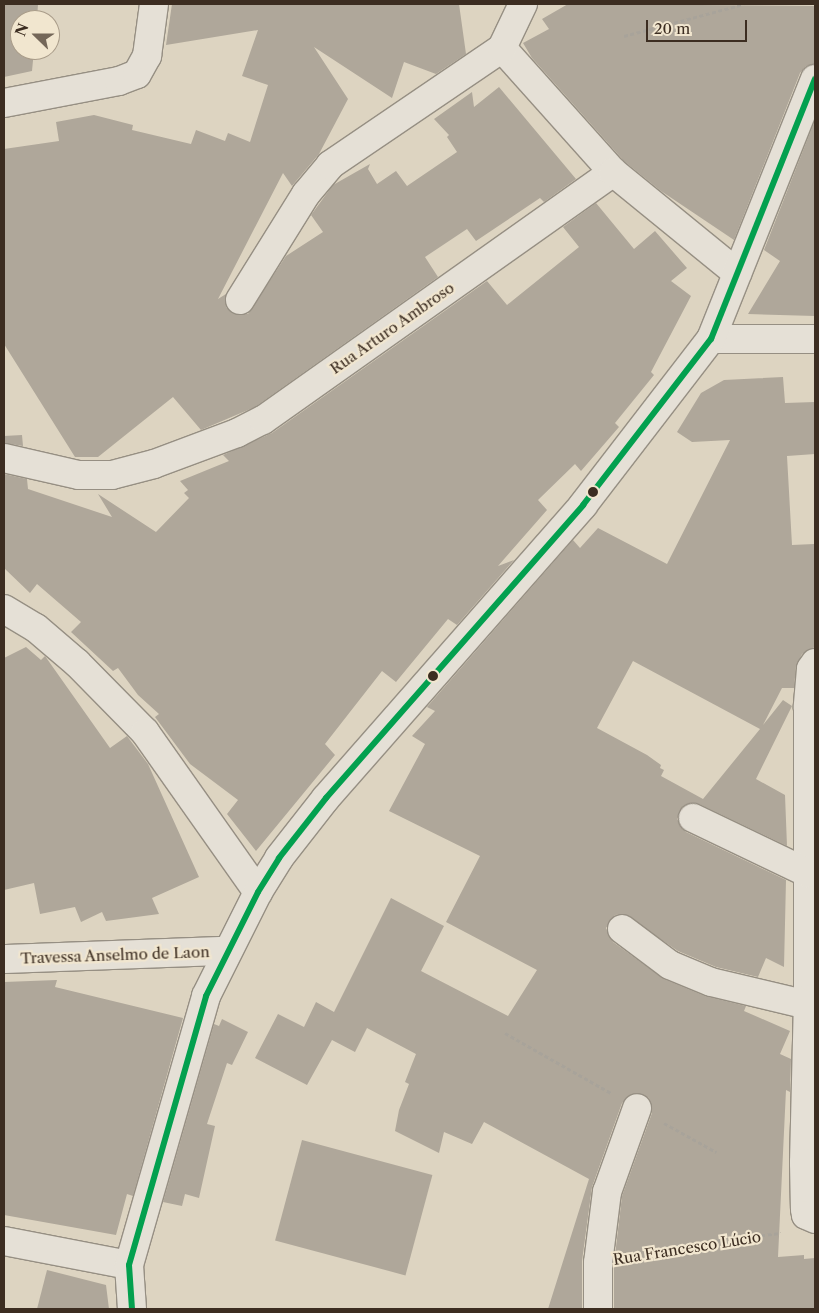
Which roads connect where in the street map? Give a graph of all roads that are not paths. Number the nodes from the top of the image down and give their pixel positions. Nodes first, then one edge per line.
1 (154, 4) edge
2 (523, 4) edge
3 (502, 48) junction
4 (815, 79) edge
5 (4, 103) edge
6 (613, 172) junction
7 (737, 273) junction
8 (240, 300) dead end
9 (711, 339) junction
10 (815, 339) edge
11 (4, 458) edge
12 (4, 608) edge
13 (815, 663) edge
14 (811, 779) edge
15 (693, 818) dead end
16 (808, 873) junction
17 (258, 892) junction
18 (622, 929) dead end
19 (226, 951) junction
20 (4, 959) edge
21 (810, 1001) edge
22 (637, 1108) dead end
23 (813, 1218) edge
24 (4, 1241) edge
25 (129, 1265) junction
26 (132, 1309) edge
27 (598, 1309) edge

1 - 5 street
2 - 3 street
3 - 6 street
3 - 8 street
4 - 7 street
6 - 7 street
6 - 11 street, Rua Arturo Ambroso
7 - 9 street
9 - 10 street
9 - 17 street
12 - 17 street
13 - 14 street
14 - 16 street
15 - 16 street
16 - 21 street
17 - 19 street
18 - 21 street
19 - 20 street, Travessa Anselmo de Laon
19 - 25 street
21 - 23 street
22 - 27 street, Rua Francesco Lúcio
24 - 25 street
25 - 26 street

